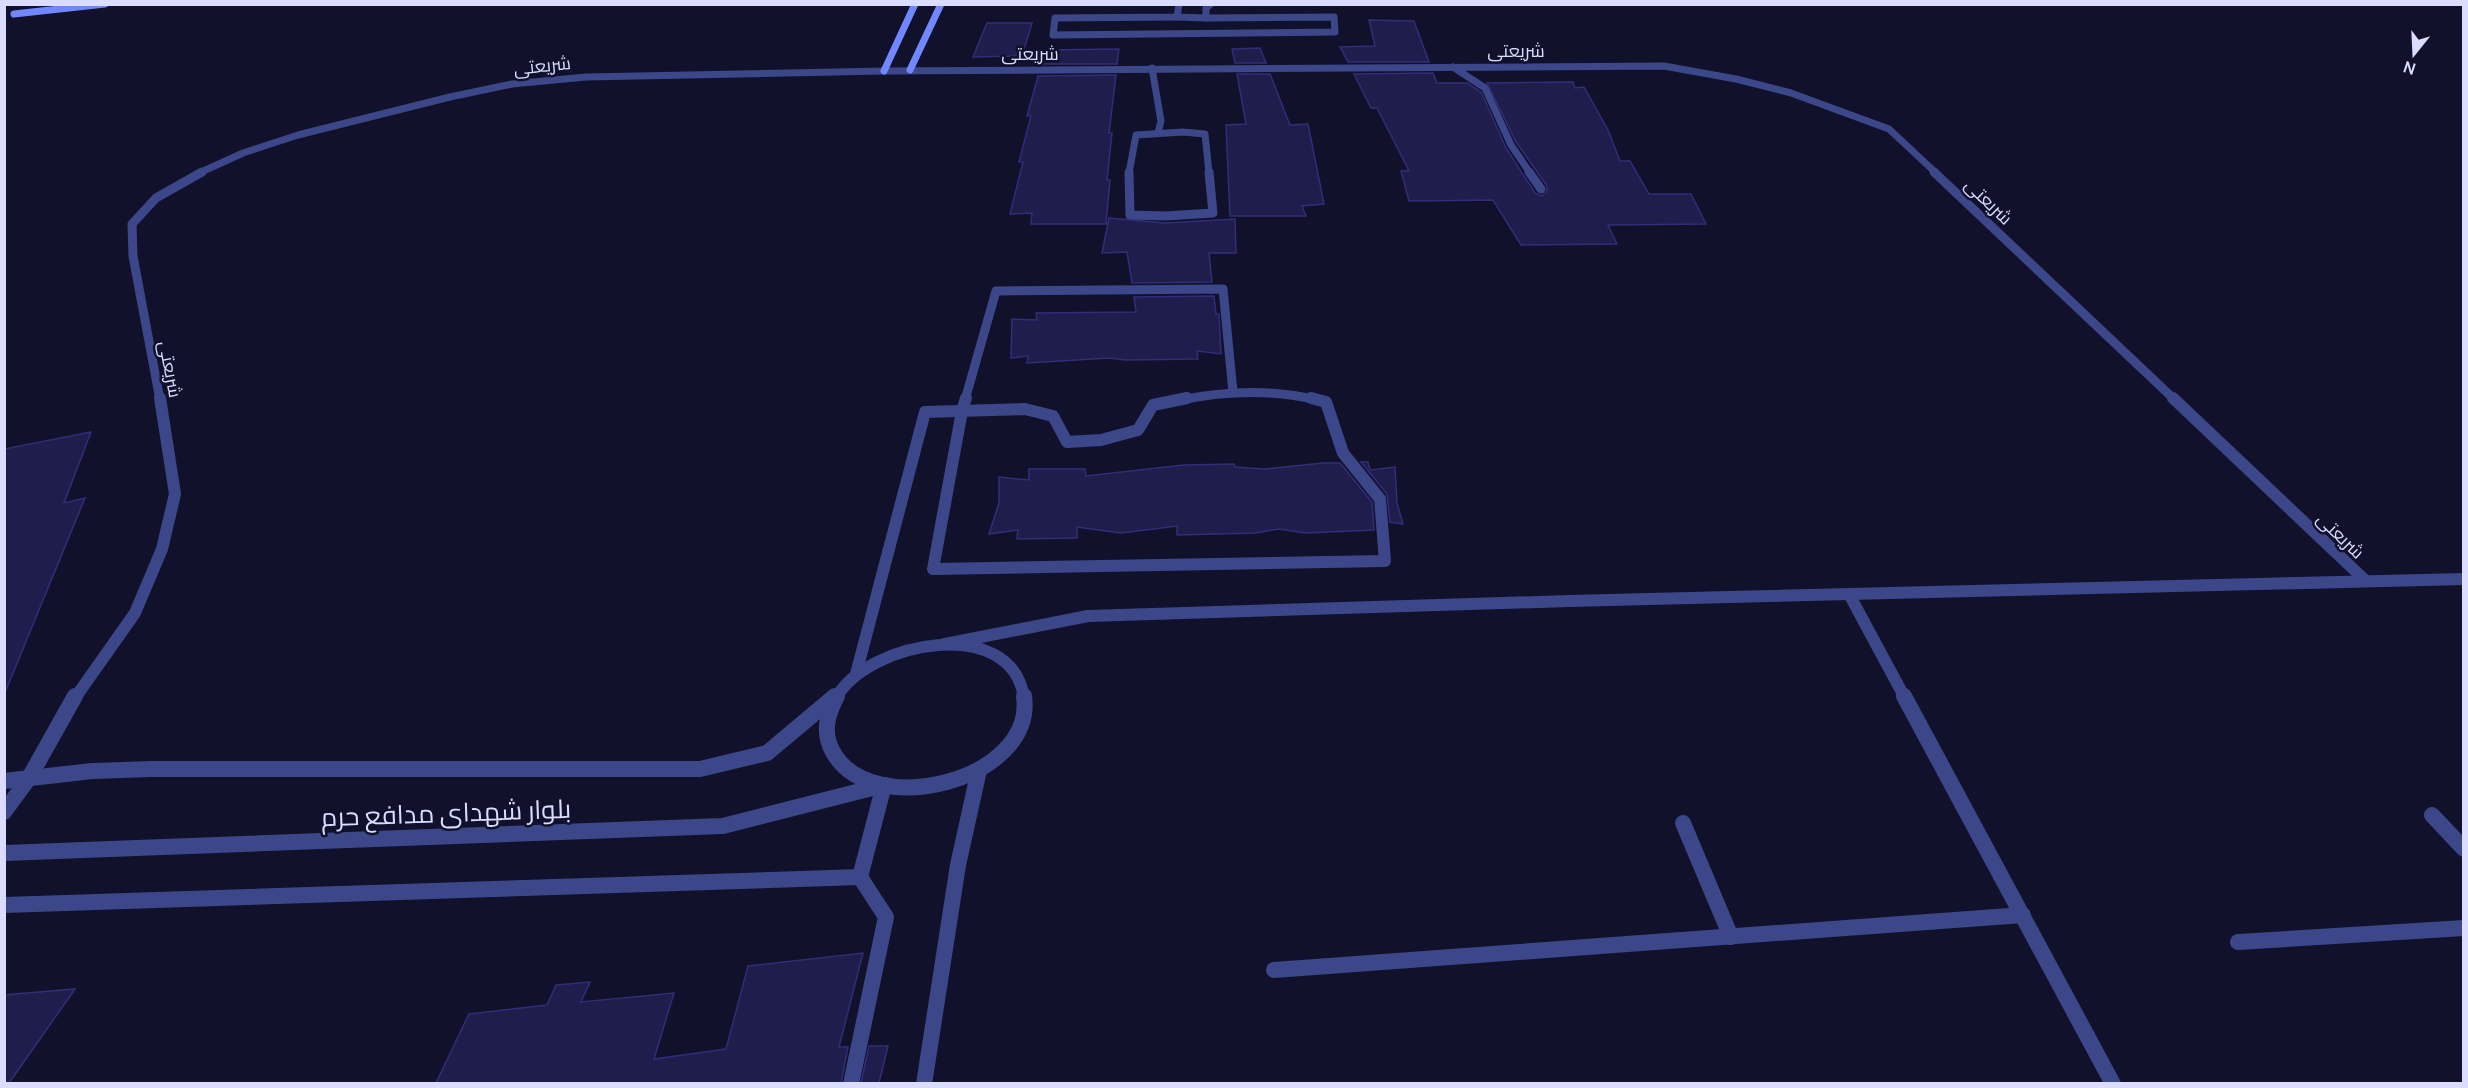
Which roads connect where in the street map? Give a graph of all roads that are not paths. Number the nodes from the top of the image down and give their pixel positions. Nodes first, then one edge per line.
1 (34, 4) edge
2 (105, 4) edge
3 (915, 4) edge
4 (940, 4) edge
5 (1179, 4) edge
6 (1211, 4) edge
7 (14, 14) junction
8 (4, 17) edge
9 (1177, 17) junction
10 (1206, 18) junction
11 (1453, 67) junction
12 (1152, 68) junction
13 (884, 70) junction
14 (910, 70) junction
15 (1158, 133) junction
16 (1541, 189) dead end
17 (1233, 393) junction
18 (962, 411) junction
19 (2463, 579) edge
20 (2366, 581) junction
21 (1849, 594) junction
22 (945, 644) junction
23 (856, 674) junction
24 (836, 695) junction
25 (979, 770) junction
26 (28, 778) junction
27 (4, 782) edge
28 (884, 786) junction
29 (4, 812) edge
30 (2432, 815) dead end
31 (1683, 823) dead end
32 (2463, 849) edge
33 (4, 853) edge
34 (860, 877) junction
35 (4, 905) edge
36 (2023, 915) junction
37 (2463, 928) edge
38 (1731, 937) junction
39 (2238, 942) dead end
40 (1274, 970) dead end
41 (852, 1083) edge
42 (924, 1083) edge
43 (2113, 1083) edge

1 - 7 street
2 - 7 street
3 - 13 street
4 - 14 street
5 - 9 street
6 - 10 street
7 - 8 street
9 - 10 street
9 - 10 street
11 - 12 street, شریعتی
11 - 16 street
11 - 20 street, شریعتی
12 - 14 street, شریعتی
12 - 15 street
13 - 14 street, شریعتی
13 - 26 street, شریعتی
15 - 15 street
17 - 18 street
17 - 18 street
17 - 18 street
18 - 23 street
19 - 20 street
20 - 21 street
21 - 22 street
21 - 36 street
22 - 23 street
22 - 25 street
23 - 24 street
24 - 26 street, بلوار شهدای مدافع حرم
24 - 28 street
25 - 28 street
25 - 42 street
26 - 27 street, بلوار شهدای مدافع حرم
26 - 29 street, شریعتی
28 - 33 street, بلوار شهدای مدافع حرم
28 - 34 street
30 - 32 street
31 - 38 street
34 - 35 street
34 - 41 street
36 - 38 street
36 - 43 street
37 - 39 street
38 - 40 street

